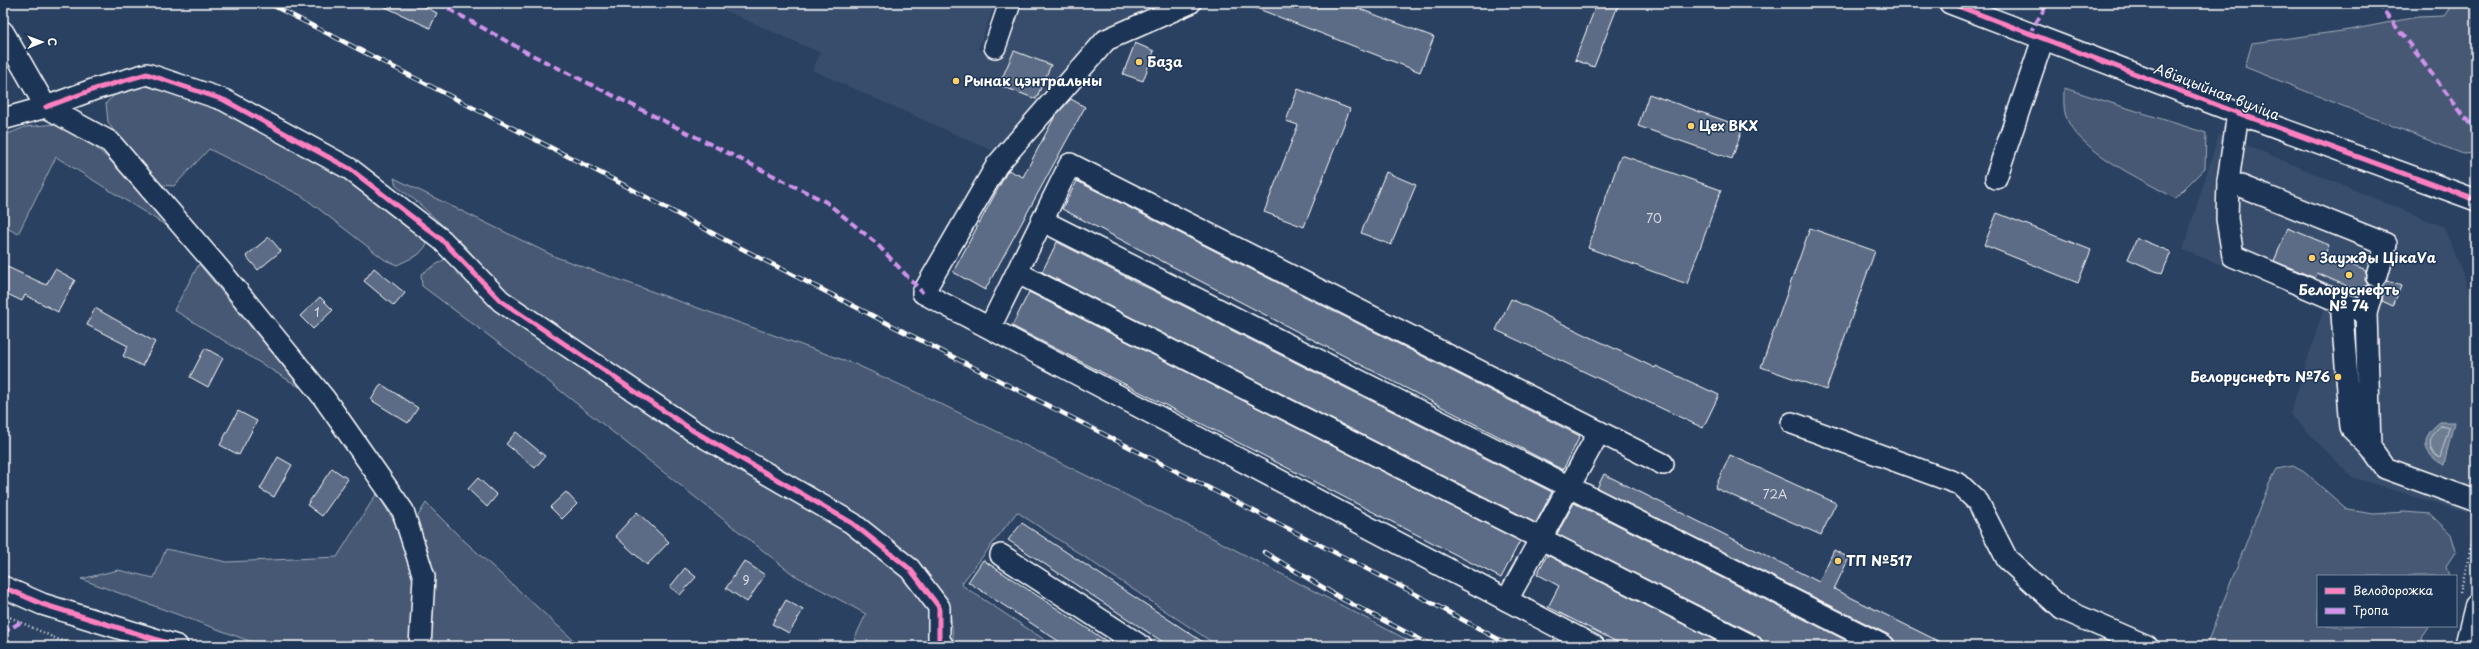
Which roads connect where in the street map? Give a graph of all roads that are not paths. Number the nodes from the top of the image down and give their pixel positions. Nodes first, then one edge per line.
1 (1010, 3) edge
2 (1190, 3) edge
3 (1950, 3) edge
4 (3, 32) edge
5 (2043, 39) junction
6 (995, 47) dead end
7 (46, 107) junction
8 (2238, 113) junction
9 (3, 119) edge
10 (1996, 178) dead end
11 (2228, 181) junction
12 (2476, 200) edge
13 (1043, 221) junction
14 (1018, 273) junction
15 (2377, 276) dead end
16 (2341, 302) junction
17 (990, 327) junction
18 (1792, 423) dead end
19 (1599, 432) junction
20 (2370, 447) junction
21 (1663, 464) dead end
22 (1569, 487) junction
23 (2476, 501) edge
24 (1541, 539) junction
25 (1001, 555) dead end
26 (3, 586) edge
27 (1507, 600) junction
28 (2468, 601) edge
29 (176, 646) edge
30 (420, 646) edge
31 (943, 646) edge
32 (1141, 646) edge
33 (1594, 646) edge
34 (1752, 646) edge
35 (1884, 646) edge
36 (2147, 646) edge
37 (2466, 646) edge

1 - 6 street
2 - 17 street
3 - 5 street, Авіяцыйная вуліца
4 - 7 street
5 - 8 street, Авіяцыйная вуліца
5 - 10 street
7 - 9 street
7 - 30 street
7 - 31 street
8 - 11 street
8 - 12 street, Авіяцыйная вуліца
11 - 15 street
11 - 16 street
13 - 14 street
13 - 19 street
13 - 22 street
14 - 17 street
14 - 24 street
16 - 20 street
16 - 20 street
17 - 27 street
18 - 36 street
19 - 21 street
19 - 22 street
20 - 23 street
22 - 24 street
22 - 35 street
24 - 27 street
24 - 34 street
25 - 32 street
26 - 29 street
27 - 33 street
28 - 37 main road

